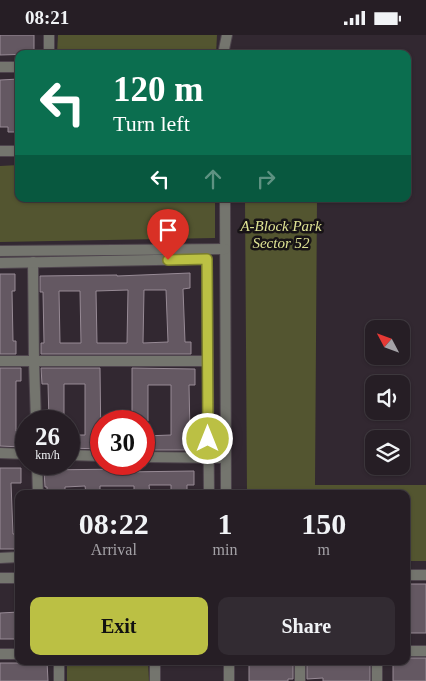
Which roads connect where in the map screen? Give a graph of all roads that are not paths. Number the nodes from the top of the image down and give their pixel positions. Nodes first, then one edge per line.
1 (49, 35) edge
2 (227, 35) edge
3 (49, 50) edge
4 (225, 50) edge
5 (0, 67) edge
6 (15, 67) edge
7 (0, 151) edge
8 (15, 151) edge
9 (225, 202) edge
10 (225, 249) junction
11 (0, 251) edge
12 (33, 262) junction
13 (0, 263) edge
14 (0, 361) edge
15 (208, 361) junction
16 (34, 362) junction
17 (36, 410) edge
18 (0, 453) edge
19 (15, 454) edge
20 (155, 457) edge
21 (225, 458) junction
22 (209, 459) junction
23 (37, 475) edge
24 (38, 490) edge
25 (209, 490) edge
26 (226, 490) edge
27 (0, 557) edge
28 (15, 557) edge
29 (410, 575) edge
30 (426, 575) edge
31 (0, 578) edge
32 (15, 578) edge
33 (410, 651) edge
34 (426, 651) edge
35 (0, 654) edge
36 (15, 654) edge
37 (59, 665) edge
38 (155, 665) edge
39 (229, 665) edge
40 (300, 665) edge
41 (377, 665) edge
42 (59, 681) edge
43 (155, 681) edge
44 (229, 681) edge
45 (300, 681) edge
46 (377, 681) edge

1 - 3 street
2 - 4 street
5 - 6 street
7 - 8 street
9 - 10 street
10 - 11 street
10 - 21 street
12 - 13 street
12 - 15 street
12 - 16 street
14 - 16 street
15 - 16 street
15 - 22 street
16 - 17 street
18 - 19 street
20 - 22 street
21 - 22 street
21 - 26 street
22 - 25 street
23 - 24 street
27 - 28 street
29 - 30 street
31 - 32 street
33 - 34 street
35 - 36 street
37 - 42 street
38 - 43 street
39 - 44 street
40 - 45 street
41 - 46 street

